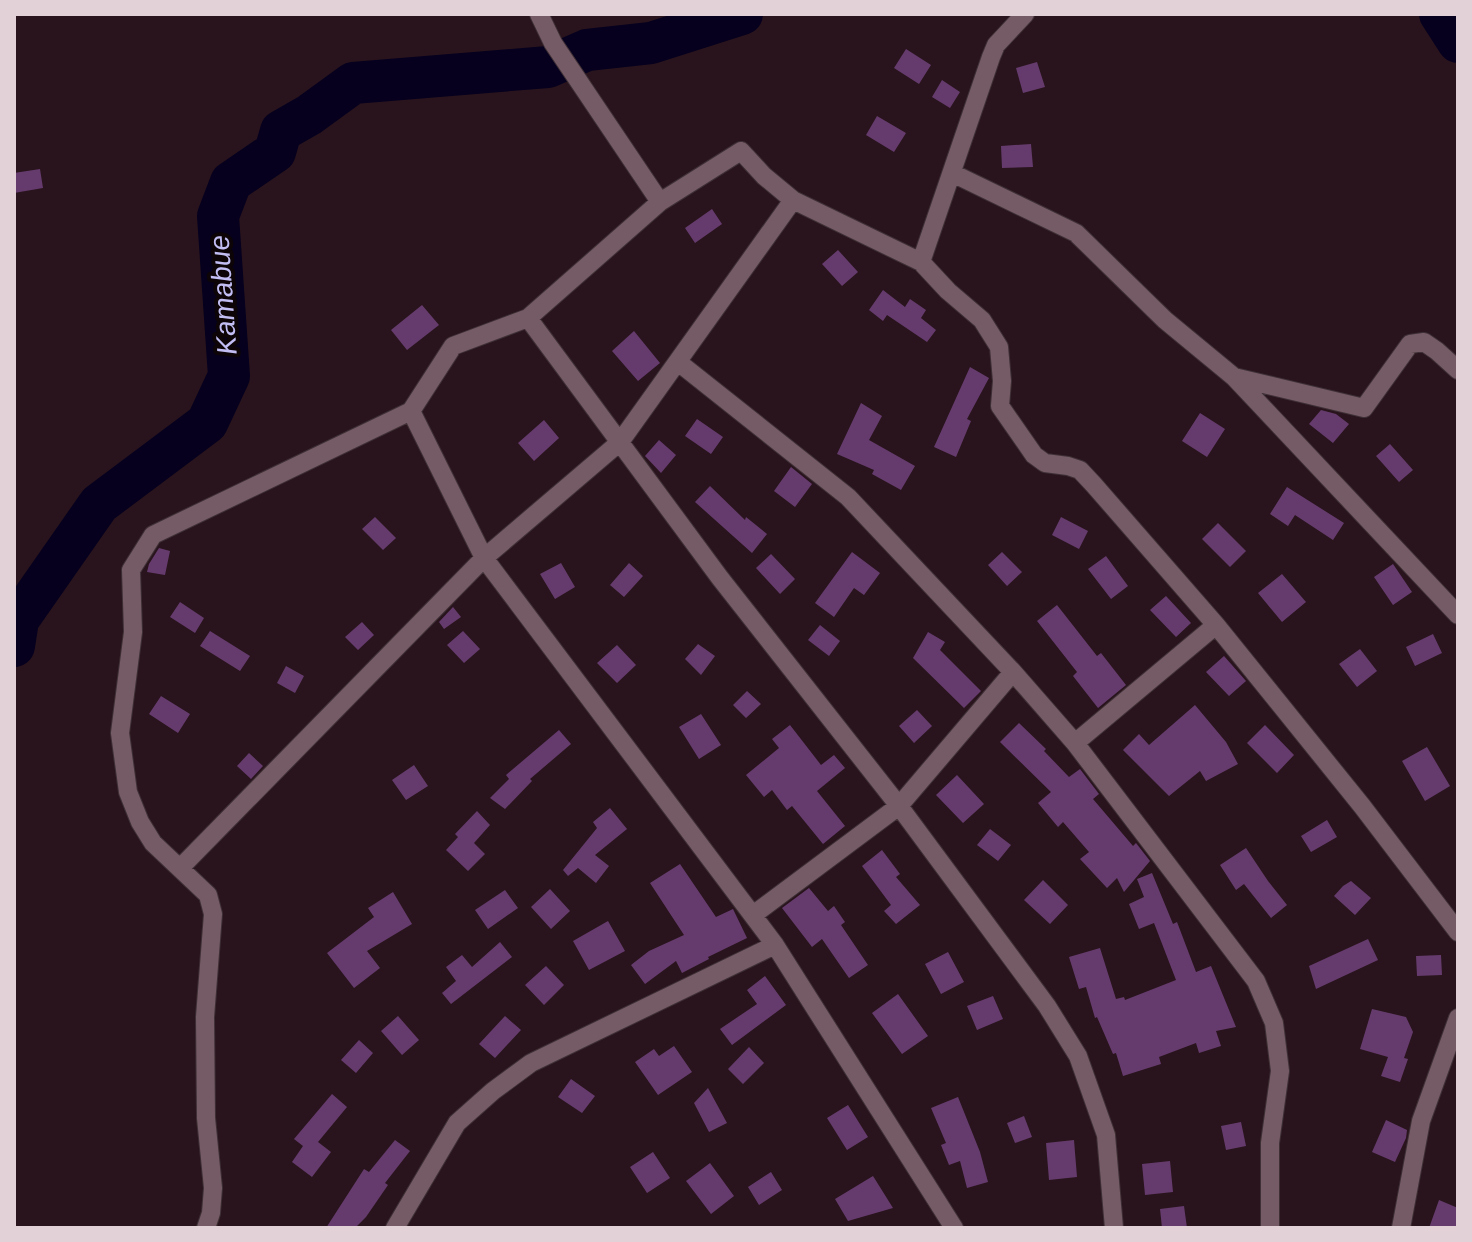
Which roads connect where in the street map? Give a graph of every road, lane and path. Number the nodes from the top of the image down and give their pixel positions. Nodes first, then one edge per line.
1 (539, 14) edge
2 (1025, 14) edge
3 (952, 173) junction
4 (793, 200) junction
5 (660, 202) junction
6 (921, 262) junction
7 (528, 318) junction
8 (678, 362) junction
9 (1458, 370) edge
10 (1234, 377) junction
11 (411, 411) junction
12 (620, 442) junction
13 (484, 558) junction
14 (1458, 615) edge
15 (1216, 625) junction
16 (1013, 672) junction
17 (1075, 743) junction
18 (899, 806) junction
19 (180, 868) junction
20 (753, 915) junction
21 (1458, 932) edge
22 (775, 945) junction
23 (1458, 1018) edge
24 (206, 1228) edge
25 (395, 1228) edge
26 (954, 1228) edge
27 (1114, 1228) edge
28 (1270, 1228) edge
29 (1401, 1228) edge

1 - 5 street
2 - 3 street
3 - 6 street
3 - 10 street
4 - 5 street
4 - 6 street
4 - 8 street
5 - 7 street
6 - 15 street
7 - 11 street
7 - 12 street
8 - 12 street
8 - 16 street
9 - 10 street
10 - 14 street
11 - 13 street
11 - 19 street
12 - 13 street
12 - 18 street
13 - 19 street
13 - 20 street
15 - 17 street
15 - 21 street
16 - 17 street
16 - 18 street
17 - 28 street
18 - 20 street
18 - 27 street
19 - 24 street
20 - 22 street
22 - 25 street
22 - 26 street
23 - 29 street

